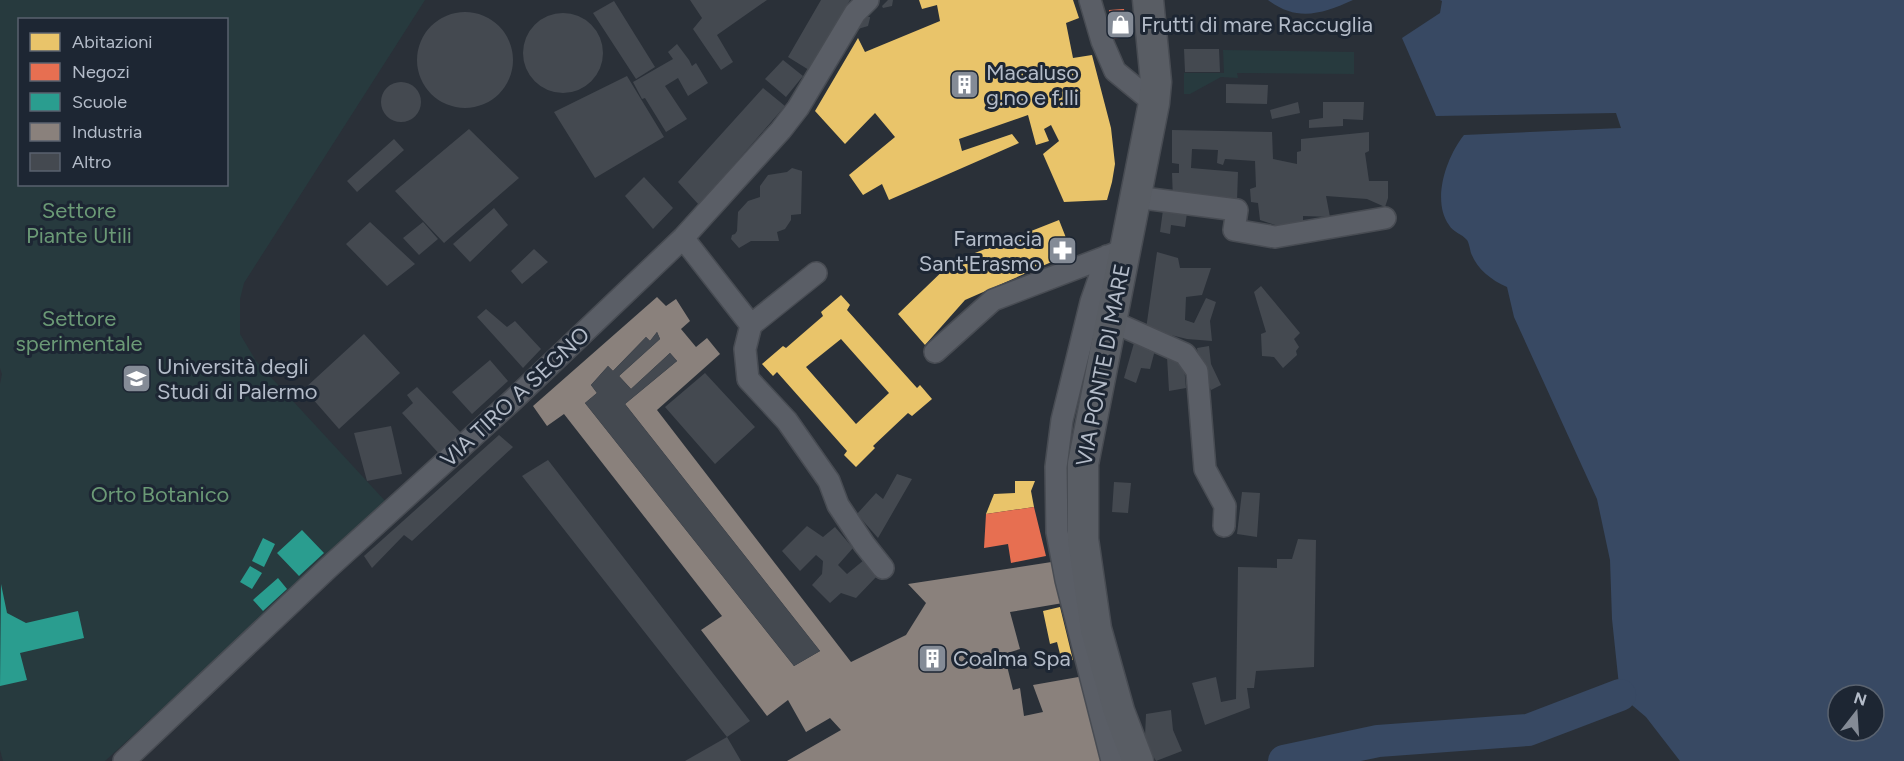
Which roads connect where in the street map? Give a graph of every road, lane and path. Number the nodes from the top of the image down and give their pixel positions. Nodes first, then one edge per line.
1 (868, 0) edge
2 (1089, 0) edge
3 (1148, 0) edge
4 (1154, 103) junction
5 (1135, 197) junction
6 (1385, 218) dead end
7 (683, 238) junction
8 (1116, 253) junction
9 (816, 273) dead end
10 (1111, 321) junction
11 (751, 325) junction
12 (935, 352) dead end
13 (1224, 526) dead end
14 (884, 568) dead end
15 (124, 761) edge
16 (1129, 761) edge

1 - 7 street, VIA TIRO A SEGNO
2 - 4 street
3 - 4 main road, VIA PONTE DI MARE
4 - 5 main road, VIA PONTE DI MARE
5 - 6 street
5 - 8 main road, VIA PONTE DI MARE
7 - 11 street
7 - 15 street, VIA TIRO A SEGNO
8 - 10 main road, VIA PONTE DI MARE
8 - 12 street
8 - 16 street
9 - 11 street
10 - 13 street
10 - 16 main road, VIA PONTE DI MARE
11 - 14 street

